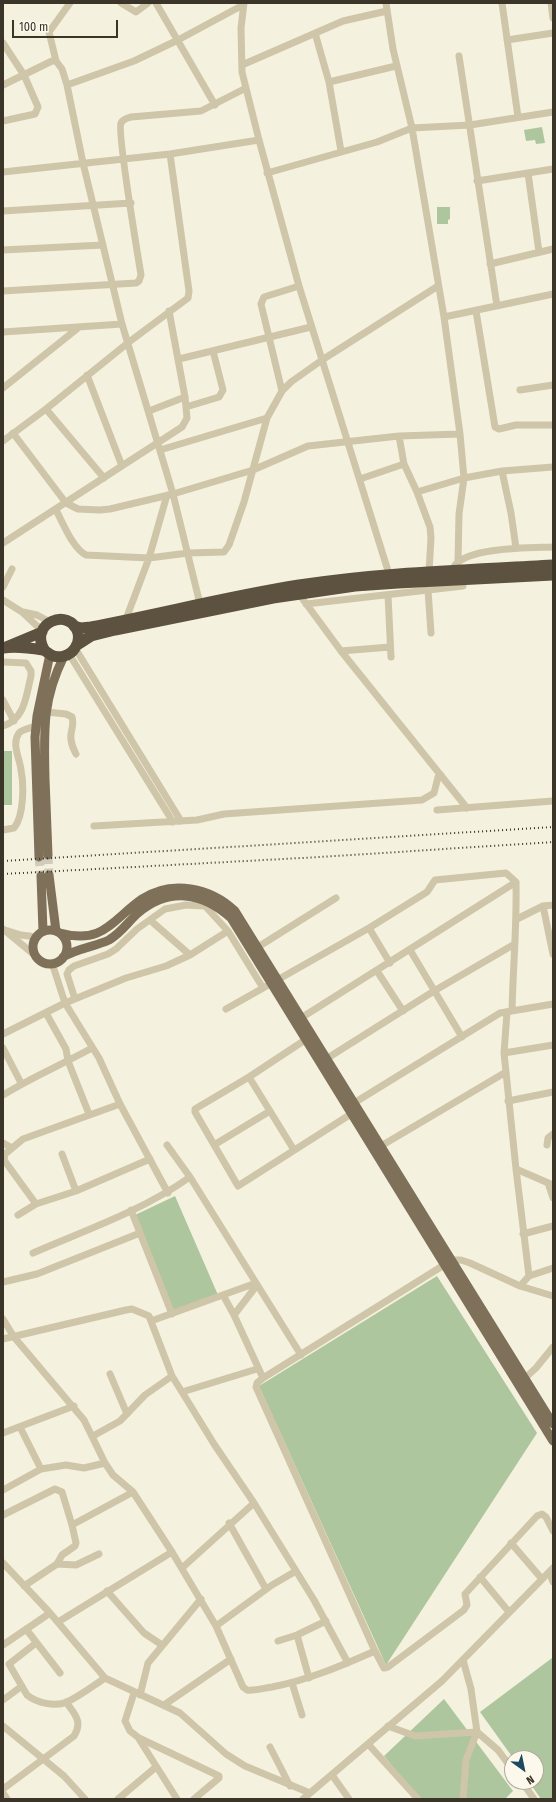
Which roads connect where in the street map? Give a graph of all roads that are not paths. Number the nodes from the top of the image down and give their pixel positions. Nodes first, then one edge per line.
1 (70, 3) edge
2 (121, 3) edge
3 (148, 3) edge
4 (156, 3) edge
5 (386, 3) edge
6 (502, 3) edge
7 (551, 3) edge
8 (244, 4) edge
9 (387, 11) junction
10 (553, 18) edge
11 (315, 33) junction
12 (553, 33) edge
13 (178, 40) junction
14 (507, 40) junction
15 (3, 43) edge
16 (459, 56) dead end
17 (56, 61) junction
18 (242, 65) junction
19 (396, 66) junction
20 (24, 75) junction
21 (329, 82) junction
22 (3, 85) edge
23 (67, 85) junction
24 (246, 88) junction
25 (215, 105) junction
26 (553, 112) edge
27 (518, 117) junction
28 (3, 121) edge
29 (470, 125) junction
30 (412, 128) junction
31 (259, 140) junction
32 (341, 151) junction
33 (170, 154) junction
34 (124, 159) junction
35 (83, 163) junction
36 (553, 169) edge
37 (3, 172) edge
38 (267, 173) junction
39 (528, 173) junction
40 (477, 181) junction
41 (130, 203) junction
42 (93, 205) junction
43 (3, 211) edge
44 (103, 245) junction
45 (553, 249) edge
46 (3, 250) edge
47 (539, 252) junction
48 (490, 264) junction
49 (114, 284) junction
50 (299, 286) junction
51 (438, 286) junction
52 (3, 292) edge
53 (552, 297) edge
54 (497, 306) junction
55 (169, 311) junction
56 (476, 311) junction
57 (444, 316) junction
58 (122, 324) junction
59 (311, 327) junction
60 (78, 328) junction
61 (3, 332) edge
62 (269, 338) junction
63 (129, 342) junction
64 (213, 351) junction
65 (179, 359) junction
66 (322, 360) junction
67 (87, 376) junction
68 (553, 385) edge
69 (3, 388) edge
70 (520, 390) dead end
71 (282, 391) junction
72 (185, 397) junction
73 (186, 407) junction
74 (46, 409) junction
75 (149, 411) junction
76 (268, 418) junction
77 (553, 425) edge
78 (13, 433) junction
79 (460, 434) junction
80 (399, 436) junction
81 (3, 441) edge
82 (348, 442) junction
83 (159, 446) junction
84 (404, 464) junction
85 (122, 466) junction
86 (553, 467) edge
87 (253, 470) junction
88 (502, 471) junction
89 (104, 478) junction
90 (464, 478) junction
91 (360, 479) junction
92 (417, 492) junction
93 (170, 494) junction
94 (66, 503) junction
95 (56, 510) junction
96 (3, 543) edge
97 (553, 547) edge
98 (516, 548) junction
99 (188, 553) junction
100 (149, 558) junction
101 (458, 562) junction
102 (553, 565) edge
103 (12, 569) dead end
104 (450, 571) junction
105 (429, 572) junction
106 (389, 574) junction
107 (553, 575) edge
108 (463, 586) dead end
109 (3, 587) edge
110 (428, 590) junction
111 (299, 594) junction
112 (388, 595) junction
113 (3, 600) edge
114 (200, 604) junction
115 (306, 604) junction
116 (22, 612) junction
117 (126, 619) junction
118 (74, 626) junction
119 (45, 628) junction
120 (431, 633) dead end
121 (390, 647) junction
122 (4, 648) edge
123 (71, 651) junction
124 (341, 651) junction
125 (47, 652) junction
126 (390, 657) dead end
127 (3, 662) edge
128 (3, 700) edge
129 (46, 712) junction
130 (14, 721) junction
131 (3, 726) edge
132 (36, 726) junction
133 (76, 754) dead end
134 (441, 775) junction
135 (553, 802) edge
136 (467, 808) junction
137 (437, 810) dead end
138 (181, 821) junction
139 (172, 822) junction
140 (94, 826) dead end
141 (3, 830) edge
142 (516, 882) junction
143 (336, 898) dead end
144 (204, 903) junction
145 (553, 905) edge
146 (543, 906) junction
147 (517, 918) junction
148 (150, 920) junction
149 (369, 928) junction
150 (3, 929) edge
151 (228, 931) junction
152 (58, 932) junction
153 (40, 934) junction
154 (513, 945) junction
155 (258, 947) junction
156 (410, 950) junction
157 (553, 954) edge
158 (190, 955) junction
159 (37, 957) junction
160 (63, 957) junction
161 (390, 962) junction
162 (52, 963) junction
163 (377, 971) junction
164 (271, 983) junction
165 (434, 991) junction
166 (75, 999) junction
167 (65, 1003) junction
168 (553, 1004) edge
169 (226, 1009) dead end
170 (403, 1011) junction
171 (509, 1012) junction
172 (46, 1013) junction
173 (301, 1018) junction
174 (3, 1034) edge
175 (462, 1037) junction
176 (305, 1040) junction
177 (553, 1045) edge
178 (3, 1048) edge
179 (92, 1048) junction
180 (504, 1053) junction
181 (326, 1059) junction
182 (68, 1061) junction
183 (506, 1072) junction
184 (249, 1077) junction
185 (21, 1083) junction
186 (553, 1092) edge
187 (3, 1095) edge
188 (508, 1101) junction
189 (354, 1103) junction
190 (120, 1104) junction
191 (270, 1111) junction
192 (89, 1114) junction
193 (352, 1114) junction
194 (553, 1134) edge
195 (3, 1143) edge
196 (167, 1144) dead end
197 (214, 1145) junction
198 (547, 1145) dead end
199 (381, 1146) junction
200 (12, 1148) junction
201 (294, 1150) junction
202 (62, 1154) dead end
203 (150, 1159) junction
204 (516, 1169) junction
205 (190, 1177) junction
206 (550, 1184) edge
207 (76, 1191) junction
208 (168, 1193) junction
209 (553, 1198) edge
210 (36, 1204) junction
211 (131, 1210) junction
212 (18, 1215) dead end
213 (553, 1226) edge
214 (140, 1233) junction
215 (523, 1234) junction
216 (32, 1253) dead end
217 (448, 1262) junction
218 (553, 1268) edge
219 (529, 1276) junction
220 (3, 1282) edge
221 (256, 1284) junction
222 (520, 1286) junction
223 (223, 1295) junction
224 (553, 1296) edge
225 (172, 1314) junction
226 (234, 1315) junction
227 (3, 1320) edge
228 (151, 1321) junction
229 (14, 1337) junction
230 (3, 1339) edge
231 (553, 1347) edge
232 (301, 1355) junction
233 (257, 1369) junction
234 (110, 1374) dead end
235 (172, 1376) junction
236 (262, 1378) junction
237 (525, 1378) junction
238 (182, 1392) junction
239 (74, 1406) junction
240 (127, 1414) junction
241 (553, 1424) edge
242 (20, 1427) junction
243 (3, 1433) edge
244 (93, 1436) junction
245 (553, 1440) edge
246 (105, 1463) junction
247 (41, 1469) junction
248 (3, 1490) edge
249 (133, 1492) junction
250 (254, 1503) junction
251 (3, 1515) edge
252 (230, 1523) junction
253 (72, 1525) junction
254 (553, 1531) edge
255 (510, 1544) junction
256 (172, 1552) junction
257 (99, 1554) dead end
258 (3, 1563) edge
259 (57, 1564) junction
260 (182, 1568) junction
261 (551, 1570) edge
262 (296, 1571) junction
263 (480, 1577) junction
264 (542, 1579) junction
265 (553, 1582) edge
266 (24, 1586) junction
267 (266, 1589) junction
268 (107, 1591) junction
269 (201, 1599) junction
270 (509, 1612) junction
271 (50, 1613) junction
272 (326, 1621) junction
273 (58, 1622) junction
274 (216, 1626) junction
275 (26, 1629) junction
276 (297, 1635) junction
277 (278, 1641) dead end
278 (36, 1643) junction
279 (3, 1645) edge
280 (162, 1645) junction
281 (375, 1651) junction
282 (231, 1659) junction
283 (463, 1660) junction
284 (348, 1663) junction
285 (60, 1673) dead end
286 (105, 1678) junction
287 (309, 1678) junction
288 (292, 1683) junction
289 (22, 1686) junction
290 (137, 1694) junction
291 (3, 1700) edge
292 (66, 1702) junction
293 (164, 1705) junction
294 (302, 1715) dead end
295 (3, 1726) edge
296 (388, 1726) junction
297 (477, 1732) junction
298 (139, 1738) junction
299 (368, 1744) junction
300 (270, 1747) dead end
301 (504, 1758) edge
302 (44, 1759) junction
303 (156, 1767) junction
304 (332, 1775) junction
305 (290, 1786) junction
306 (3, 1789) edge
307 (528, 1790) edge
308 (3, 1793) edge
309 (310, 1793) junction
310 (7, 1799) edge
311 (85, 1799) edge
312 (118, 1799) edge
313 (177, 1799) edge
314 (194, 1799) edge
315 (303, 1799) edge
316 (349, 1799) edge
317 (418, 1799) edge
318 (462, 1799) edge
319 (534, 1799) edge

1 - 17 street
2 - 3 street
4 - 13 street
5 - 9 street
6 - 14 street
7 - 10 street
8 - 13 street
8 - 18 street
9 - 11 street
9 - 19 street
11 - 18 street
11 - 21 street
12 - 14 street
13 - 23 street
13 - 25 street
14 - 27 street
15 - 20 street
16 - 29 street
17 - 20 street
17 - 23 street
18 - 24 street
19 - 21 street
19 - 30 street
20 - 22 street
20 - 28 street
21 - 32 street
23 - 35 street
24 - 25 street
24 - 31 street
25 - 34 street
26 - 27 street
27 - 29 street
29 - 30 street
29 - 40 street
30 - 32 street
30 - 51 street
31 - 33 street
31 - 38 street
32 - 38 street
33 - 34 street
33 - 55 street
34 - 35 street
34 - 41 street
35 - 37 street
35 - 42 street
36 - 39 street
38 - 50 street
39 - 40 street
39 - 47 street
40 - 48 street
41 - 42 street
41 - 49 street
42 - 43 street
42 - 44 street
44 - 46 street
44 - 49 street
45 - 47 street
47 - 48 street
48 - 54 street
49 - 52 street
49 - 58 street
50 - 59 street
50 - 62 street
51 - 57 street
51 - 66 street
53 - 54 street
54 - 56 street
55 - 63 street
55 - 65 street
56 - 57 street
56 - 77 street
57 - 79 street
58 - 60 street
58 - 63 street
59 - 62 street
59 - 66 street
60 - 61 street
60 - 69 street
62 - 64 street
62 - 71 street
63 - 67 street
63 - 75 street
64 - 65 street
64 - 73 street
65 - 72 street
66 - 71 street
66 - 82 street
67 - 74 street
67 - 85 street
68 - 70 street
71 - 76 street
72 - 73 street
72 - 75 street
73 - 83 street
74 - 78 street
74 - 89 street
75 - 83 street
76 - 83 street
76 - 87 street
78 - 81 street
78 - 94 street
79 - 80 street
79 - 90 street
80 - 82 street
80 - 84 street
82 - 87 street
82 - 91 street
83 - 85 street
83 - 93 street
84 - 91 street
84 - 92 street
85 - 89 street
86 - 88 street
87 - 93 street
87 - 99 street
88 - 90 street
88 - 98 street
89 - 94 street
90 - 92 street
90 - 101 street
91 - 106 street
92 - 105 street
93 - 94 street
93 - 99 street
93 - 100 street
94 - 95 street
95 - 96 street
95 - 100 street
97 - 98 street
98 - 101 street
99 - 100 street
99 - 114 street
100 - 117 street
101 - 104 street
102 - 104 highway
103 - 109 street
104 - 105 highway
105 - 106 highway
106 - 114 highway
107 - 111 highway
108 - 110 street
110 - 112 street
110 - 120 street
111 - 115 street
111 - 123 highway
112 - 115 street
112 - 121 street
113 - 116 street
114 - 117 highway
115 - 124 street
116 - 119 street
116 - 119 street
117 - 118 highway
118 - 119 highway
118 - 123 highway
119 - 122 highway
119 - 125 highway
121 - 124 street
121 - 126 street
122 - 125 highway
123 - 125 highway
123 - 129 main road
123 - 138 street
123 - 139 street
124 - 134 street
125 - 132 main road
127 - 130 street
128 - 130 street
129 - 132 main road
129 - 133 street
130 - 131 street
132 - 141 street
134 - 136 street
134 - 138 street
135 - 136 street
136 - 137 street
138 - 139 street
139 - 140 street
142 - 147 street
142 - 149 street
142 - 156 street
143 - 155 street
144 - 148 street
144 - 151 street
144 - 160 main road
144 - 164 main road
145 - 146 street
146 - 147 street
146 - 157 street
147 - 154 street
148 - 158 street
148 - 166 street
149 - 161 street
149 - 164 street
150 - 153 street
150 - 159 street
151 - 158 street
151 - 164 street
152 - 153 main road
152 - 153 main road
152 - 155 main road
152 - 160 main road
153 - 159 main road
154 - 165 street
154 - 171 street
155 - 164 main road
156 - 161 street
156 - 165 street
158 - 166 street
159 - 162 main road
160 - 162 main road
161 - 163 street
162 - 167 street
163 - 170 street
163 - 173 street
164 - 169 street
164 - 173 main road
164 - 176 main road
165 - 170 street
165 - 175 street
166 - 167 street
167 - 172 street
167 - 179 street
168 - 171 street
170 - 181 street
171 - 175 street
171 - 180 street
172 - 174 street
172 - 182 street
173 - 181 main road
175 - 189 street
176 - 184 street
176 - 193 main road
177 - 180 street
178 - 185 street
179 - 182 street
179 - 190 street
180 - 183 street
181 - 189 main road
182 - 185 street
182 - 192 street
183 - 188 street
183 - 199 street
184 - 191 street
184 - 197 street
185 - 187 street
186 - 188 street
188 - 204 street
189 - 199 main road
190 - 192 street
190 - 203 street
191 - 197 street
191 - 201 street
192 - 200 street
193 - 201 street
193 - 217 main road
194 - 198 street
195 - 200 street
196 - 205 street
197 - 201 street
199 - 217 main road
200 - 210 street
202 - 207 street
203 - 207 street
203 - 208 street
204 - 206 street
204 - 215 street
205 - 208 street
205 - 221 street
206 - 209 street
207 - 210 street
208 - 211 street
210 - 212 street
211 - 214 street
211 - 216 street
213 - 215 street
214 - 220 street
214 - 225 street
215 - 219 street
217 - 222 street
217 - 232 street
217 - 237 main road
217 - 245 main road
218 - 219 street
219 - 222 street
221 - 223 street
221 - 226 street
221 - 232 street
222 - 224 street
223 - 225 street
223 - 226 street
225 - 228 street
226 - 233 street
227 - 229 street
228 - 229 street
228 - 235 street
229 - 230 street
229 - 239 street
231 - 237 street
232 - 236 street
233 - 236 street
233 - 238 street
234 - 240 street
235 - 238 street
235 - 240 street
236 - 281 street
237 - 241 main road
238 - 250 street
239 - 242 street
239 - 244 street
240 - 244 street
242 - 243 street
242 - 247 street
244 - 246 street
246 - 247 street
246 - 249 street
247 - 248 street
249 - 253 street
249 - 256 street
250 - 252 street
250 - 262 street
251 - 253 street
252 - 260 street
252 - 267 street
253 - 259 street
254 - 255 street
255 - 263 street
255 - 264 street
256 - 260 street
256 - 268 street
257 - 259 street
258 - 266 street
259 - 266 street
260 - 269 street
261 - 264 street
261 - 265 street
262 - 267 street
262 - 272 street
263 - 270 street
263 - 281 street
264 - 270 street
266 - 271 street
267 - 274 street
268 - 273 street
268 - 280 street
269 - 274 street
269 - 280 street
270 - 283 street
271 - 273 street
271 - 275 street
272 - 276 street
272 - 284 street
273 - 286 street
274 - 282 street
275 - 278 street
275 - 279 street
276 - 277 street
276 - 287 street
278 - 285 street
278 - 289 street
280 - 290 street
281 - 284 street
282 - 288 street
282 - 293 street
283 - 296 street
283 - 297 street
284 - 287 street
286 - 290 street
286 - 292 street
287 - 288 street
288 - 294 street
289 - 291 street
289 - 292 street
290 - 293 street
290 - 298 street
292 - 302 street
293 - 305 street
295 - 302 street
296 - 297 street
296 - 299 street
297 - 301 street
297 - 318 street
298 - 303 street
298 - 314 street
299 - 304 street
299 - 317 street
300 - 305 street
302 - 306 street
302 - 311 street
303 - 312 street
303 - 313 street
304 - 309 street
304 - 316 street
305 - 309 street
307 - 319 street
308 - 310 street
309 - 315 street

